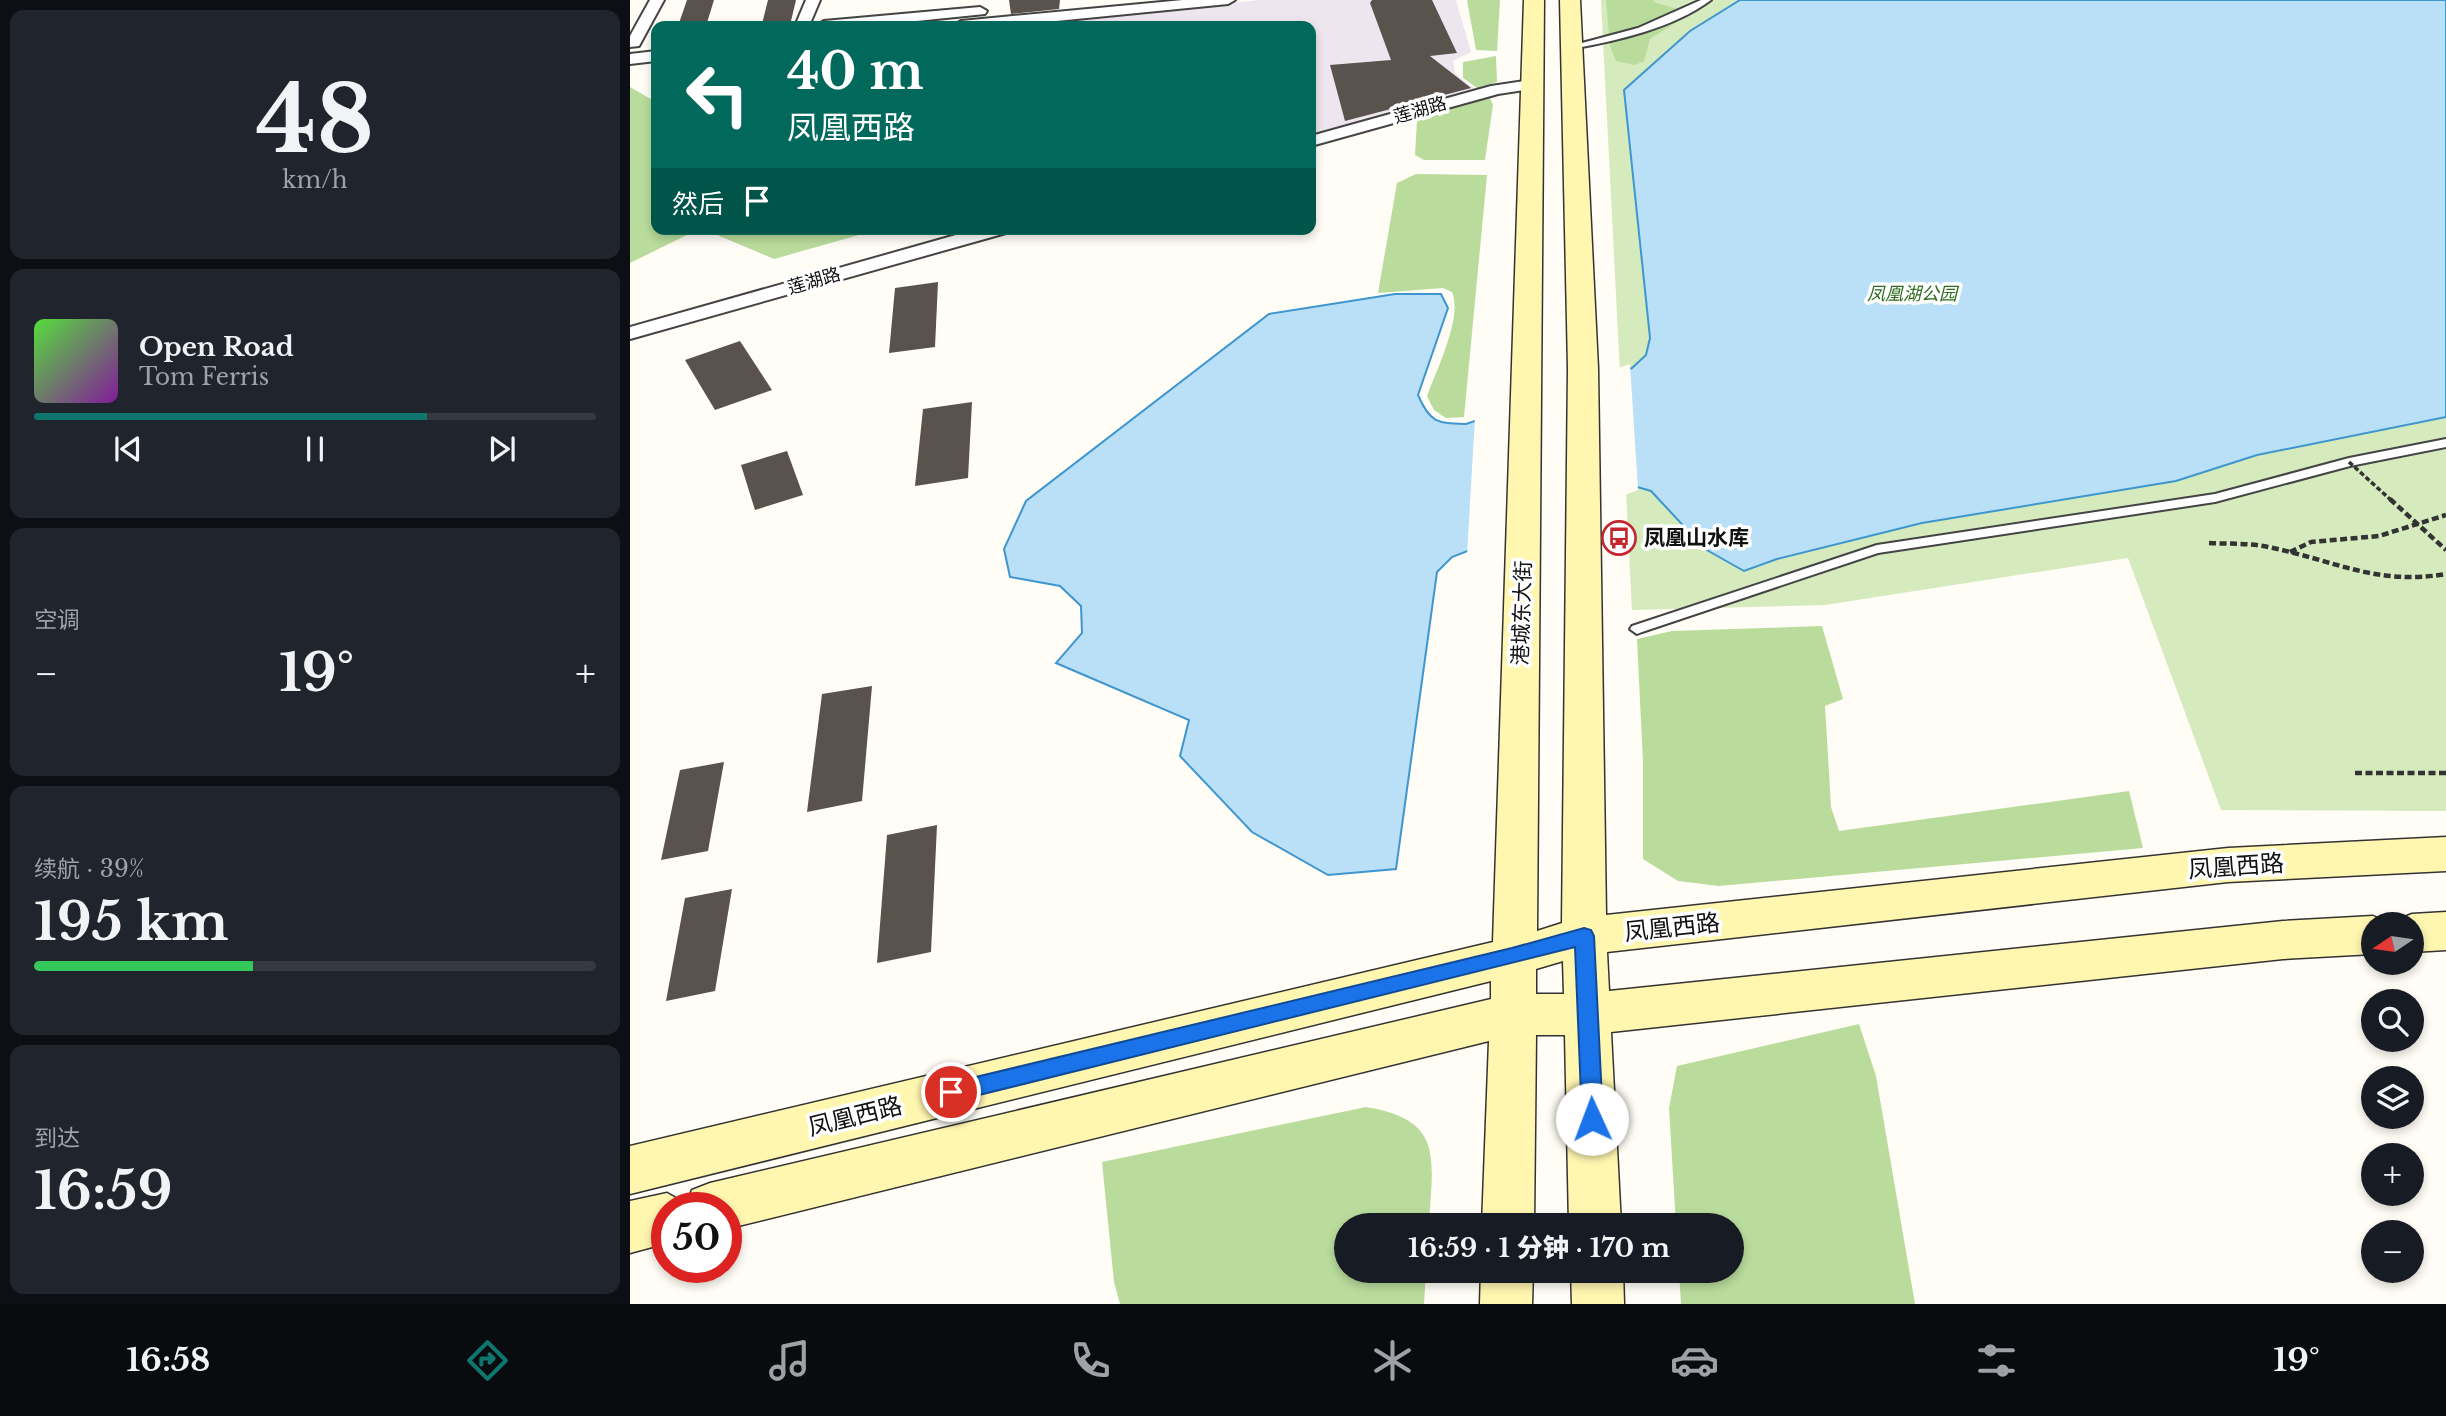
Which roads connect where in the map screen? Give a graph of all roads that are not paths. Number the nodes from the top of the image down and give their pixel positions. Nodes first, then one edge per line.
1 (657, 0) edge
2 (813, 0) edge
3 (1065, 0) edge
4 (1228, 0) edge
5 (1534, 0) edge
6 (1570, 0) edge
7 (1707, 0) edge
8 (977, 6) edge
9 (805, 21) edge
10 (862, 21) edge
11 (1012, 21) edge
12 (651, 43) edge
13 (1571, 47) junction
14 (632, 49) edge
15 (651, 55) edge
16 (1531, 85) junction
17 (1316, 140) edge
18 (978, 235) edge
19 (630, 333) edge
20 (2446, 443) edge
21 (1637, 629) dead end
22 (2446, 854) edge
23 (2446, 931) edge
24 (2424, 932) edge
25 (1584, 936) junction
26 (2361, 936) edge
27 (1512, 957) junction
28 (1589, 1014) junction
29 (1512, 1015) junction
30 (630, 1170) edge
31 (742, 1200) edge
32 (1508, 1213) edge
33 (1595, 1213) edge
34 (651, 1222) edge
35 (630, 1227) edge
36 (1507, 1283) edge
37 (1597, 1283) edge
38 (1506, 1304) edge
39 (1598, 1304) edge

1 - 14 street
2 - 9 street
3 - 8 street
4 - 11 street
5 - 16 main road, 港城东大街
6 - 13 main road
7 - 13 lane
8 - 10 street
12 - 14 street
13 - 25 main road
14 - 15 street
16 - 17 street, 莲湖路
16 - 27 main road, 港城东大街
18 - 19 street, 莲湖路
20 - 21 lane
22 - 25 main road, 凤凰西路
23 - 24 main road
25 - 27 main road, 凤凰西路
25 - 28 main road
26 - 28 main road
27 - 29 main road, 港城东大街
27 - 30 main road, 凤凰西路
28 - 29 main road
28 - 33 main road
29 - 31 main road
29 - 32 main road, 港城东大街
34 - 35 main road
36 - 38 main road
37 - 39 main road

